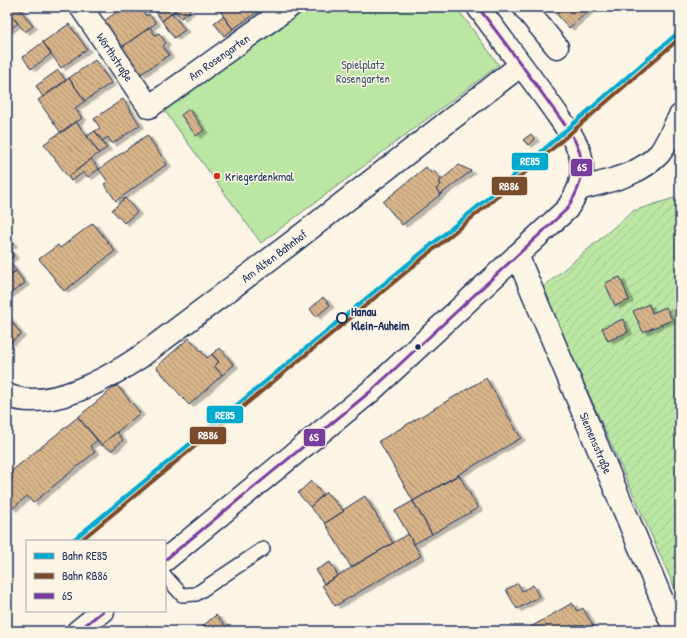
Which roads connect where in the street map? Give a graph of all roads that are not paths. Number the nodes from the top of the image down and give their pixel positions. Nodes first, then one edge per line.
1 (81, 7) edge
2 (289, 7) edge
3 (478, 7) edge
4 (524, 7) edge
5 (557, 48) dead end
6 (521, 65) junction
7 (149, 107) joint
8 (680, 116) edge
9 (579, 189) junction
10 (517, 255) junction
11 (7, 395) edge
12 (263, 549) dead end
13 (166, 559) edge
14 (166, 577) edge
15 (102, 612) edge
16 (78, 631) edge
17 (675, 631) edge

1 - 7 street, Wörthstraße
2 - 7 street, Am Rosengarten
3 - 6 street
4 - 5 street
6 - 9 street
6 - 11 street, Am Alten Bahnhof
8 - 9 street
9 - 10 street
10 - 13 street
10 - 17 street, Siemensstraße
12 - 14 lane
15 - 16 street

